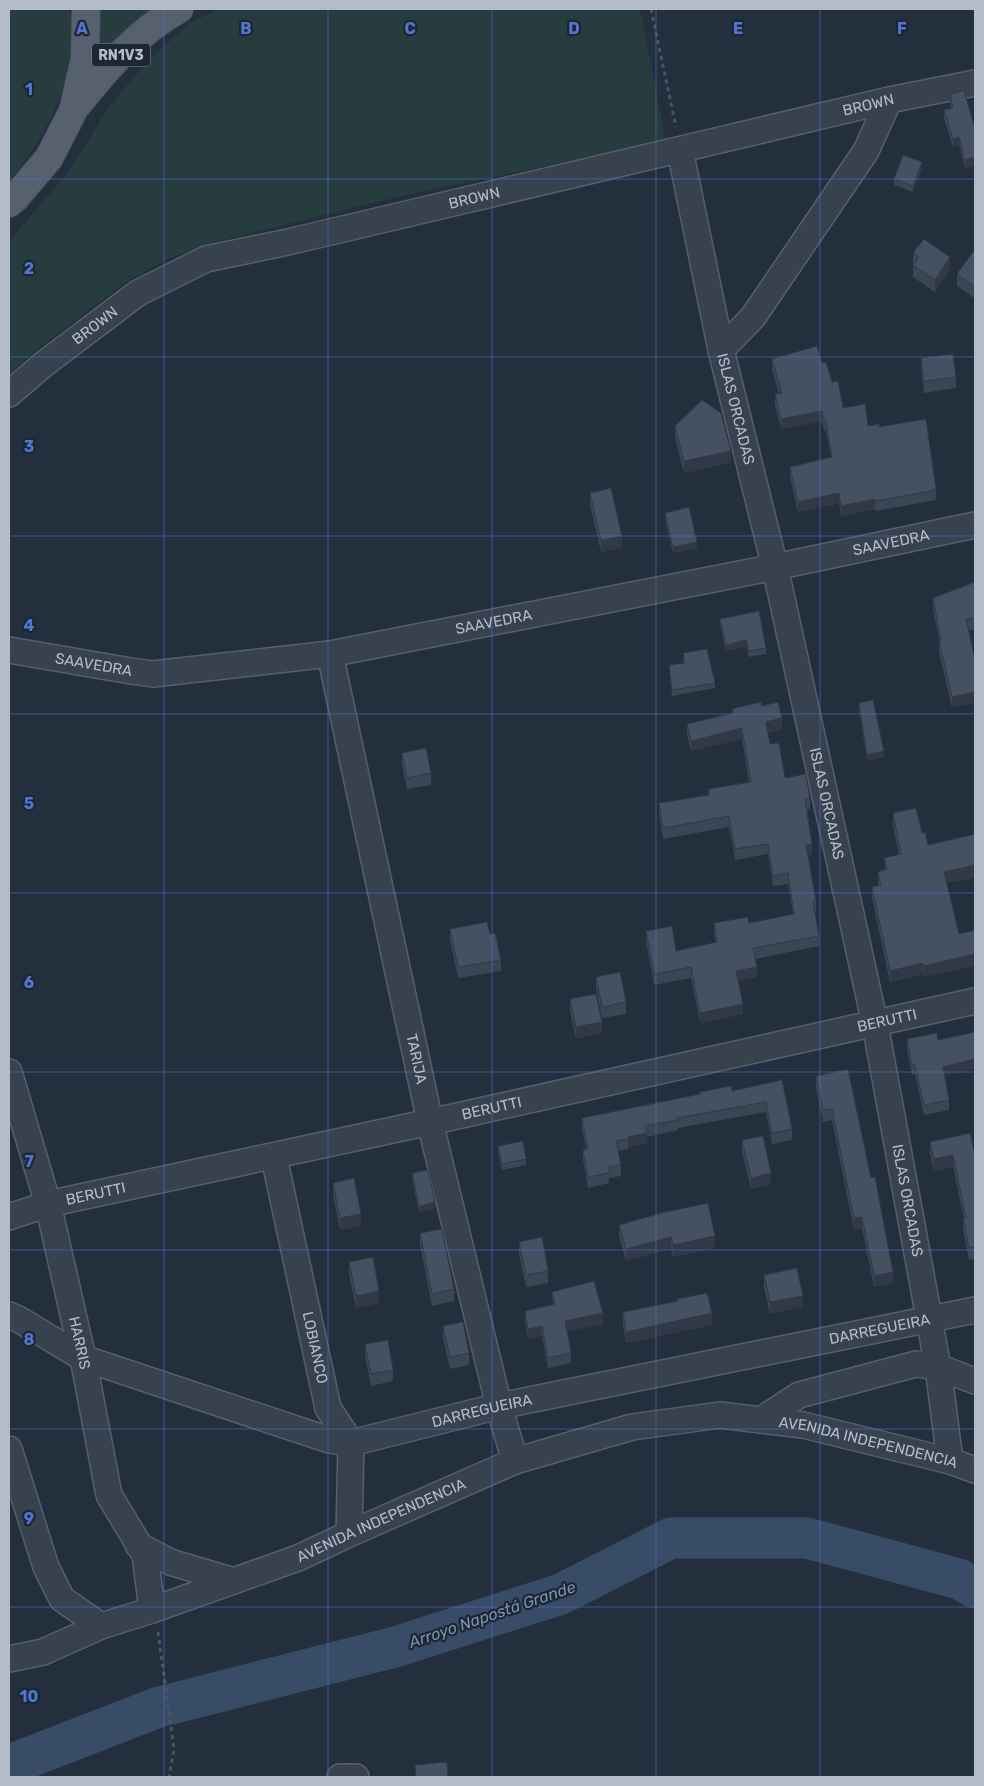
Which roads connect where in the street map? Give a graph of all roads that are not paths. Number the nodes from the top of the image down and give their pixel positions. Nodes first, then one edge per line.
1 (86, 9) edge
2 (179, 9) edge
3 (975, 83) edge
4 (889, 100) junction
5 (73, 110) junction
6 (680, 150) junction
7 (11, 204) edge
8 (721, 350) junction
9 (9, 394) edge
10 (975, 525) edge
11 (775, 567) junction
12 (9, 650) edge
13 (330, 654) junction
14 (975, 1001) edge
15 (876, 1024) junction
16 (9, 1072) edge
17 (430, 1122) junction
18 (274, 1156) junction
19 (48, 1204) junction
20 (9, 1217) edge
21 (975, 1310) edge
22 (9, 1315) edge
23 (930, 1320) junction
24 (82, 1358) junction
25 (938, 1367) junction
26 (975, 1381) edge
27 (499, 1406) junction
28 (761, 1420) junction
29 (351, 1443) junction
30 (9, 1449) edge
31 (515, 1461) junction
32 (950, 1461) junction
33 (975, 1470) edge
34 (349, 1534) junction
35 (138, 1545) junction
36 (234, 1581) junction
37 (152, 1610) junction
38 (101, 1626) junction
39 (9, 1659) edge
40 (340, 1777) edge
41 (356, 1777) edge

1 - 5 main road, RN1V3
2 - 5 main road, RN1V3
3 - 4 street, BROWN
4 - 6 street, BROWN
4 - 8 street
5 - 7 main road, RN1V3
6 - 8 street, ISLAS ORCADAS
6 - 9 street, BROWN
8 - 11 street, ISLAS ORCADAS
10 - 11 street, SAAVEDRA
11 - 13 street, SAAVEDRA
11 - 15 street, ISLAS ORCADAS
12 - 13 street, SAAVEDRA
13 - 17 street, TARIJA
14 - 15 street, BERUTTI
15 - 17 street, BERUTTI
15 - 23 street, ISLAS ORCADAS
16 - 19 street, HARRIS
17 - 18 street, BERUTTI
17 - 27 street, TARIJA
18 - 19 street, BERUTTI
18 - 29 street, LOBIANCO
19 - 20 street, BERUTTI
19 - 24 street, HARRIS
21 - 23 street, DARREGUEIRA
22 - 24 street, DARREGUEIRA
23 - 25 street, ISLAS ORCADAS
23 - 27 street, DARREGUEIRA
24 - 29 street, DARREGUEIRA
24 - 35 street, HARRIS
25 - 26 street, AVENIDA INDEPENDENCIA
25 - 28 street, AVENIDA INDEPENDENCIA
25 - 32 street, ISLAS ORCADAS
27 - 29 street, DARREGUEIRA
27 - 31 street, TARIJA
28 - 31 street, AVENIDA INDEPENDENCIA
28 - 32 street, AVENIDA INDEPENDENCIA
29 - 34 street
30 - 38 street
31 - 34 street, AVENIDA INDEPENDENCIA
32 - 33 street, AVENIDA INDEPENDENCIA
34 - 36 street, AVENIDA INDEPENDENCIA
35 - 36 street
35 - 37 street, HARRIS
36 - 37 street, AVENIDA INDEPENDENCIA
37 - 38 street, AVENIDA INDEPENDENCIA
38 - 39 street, AVENIDA INDEPENDENCIA
40 - 41 street

